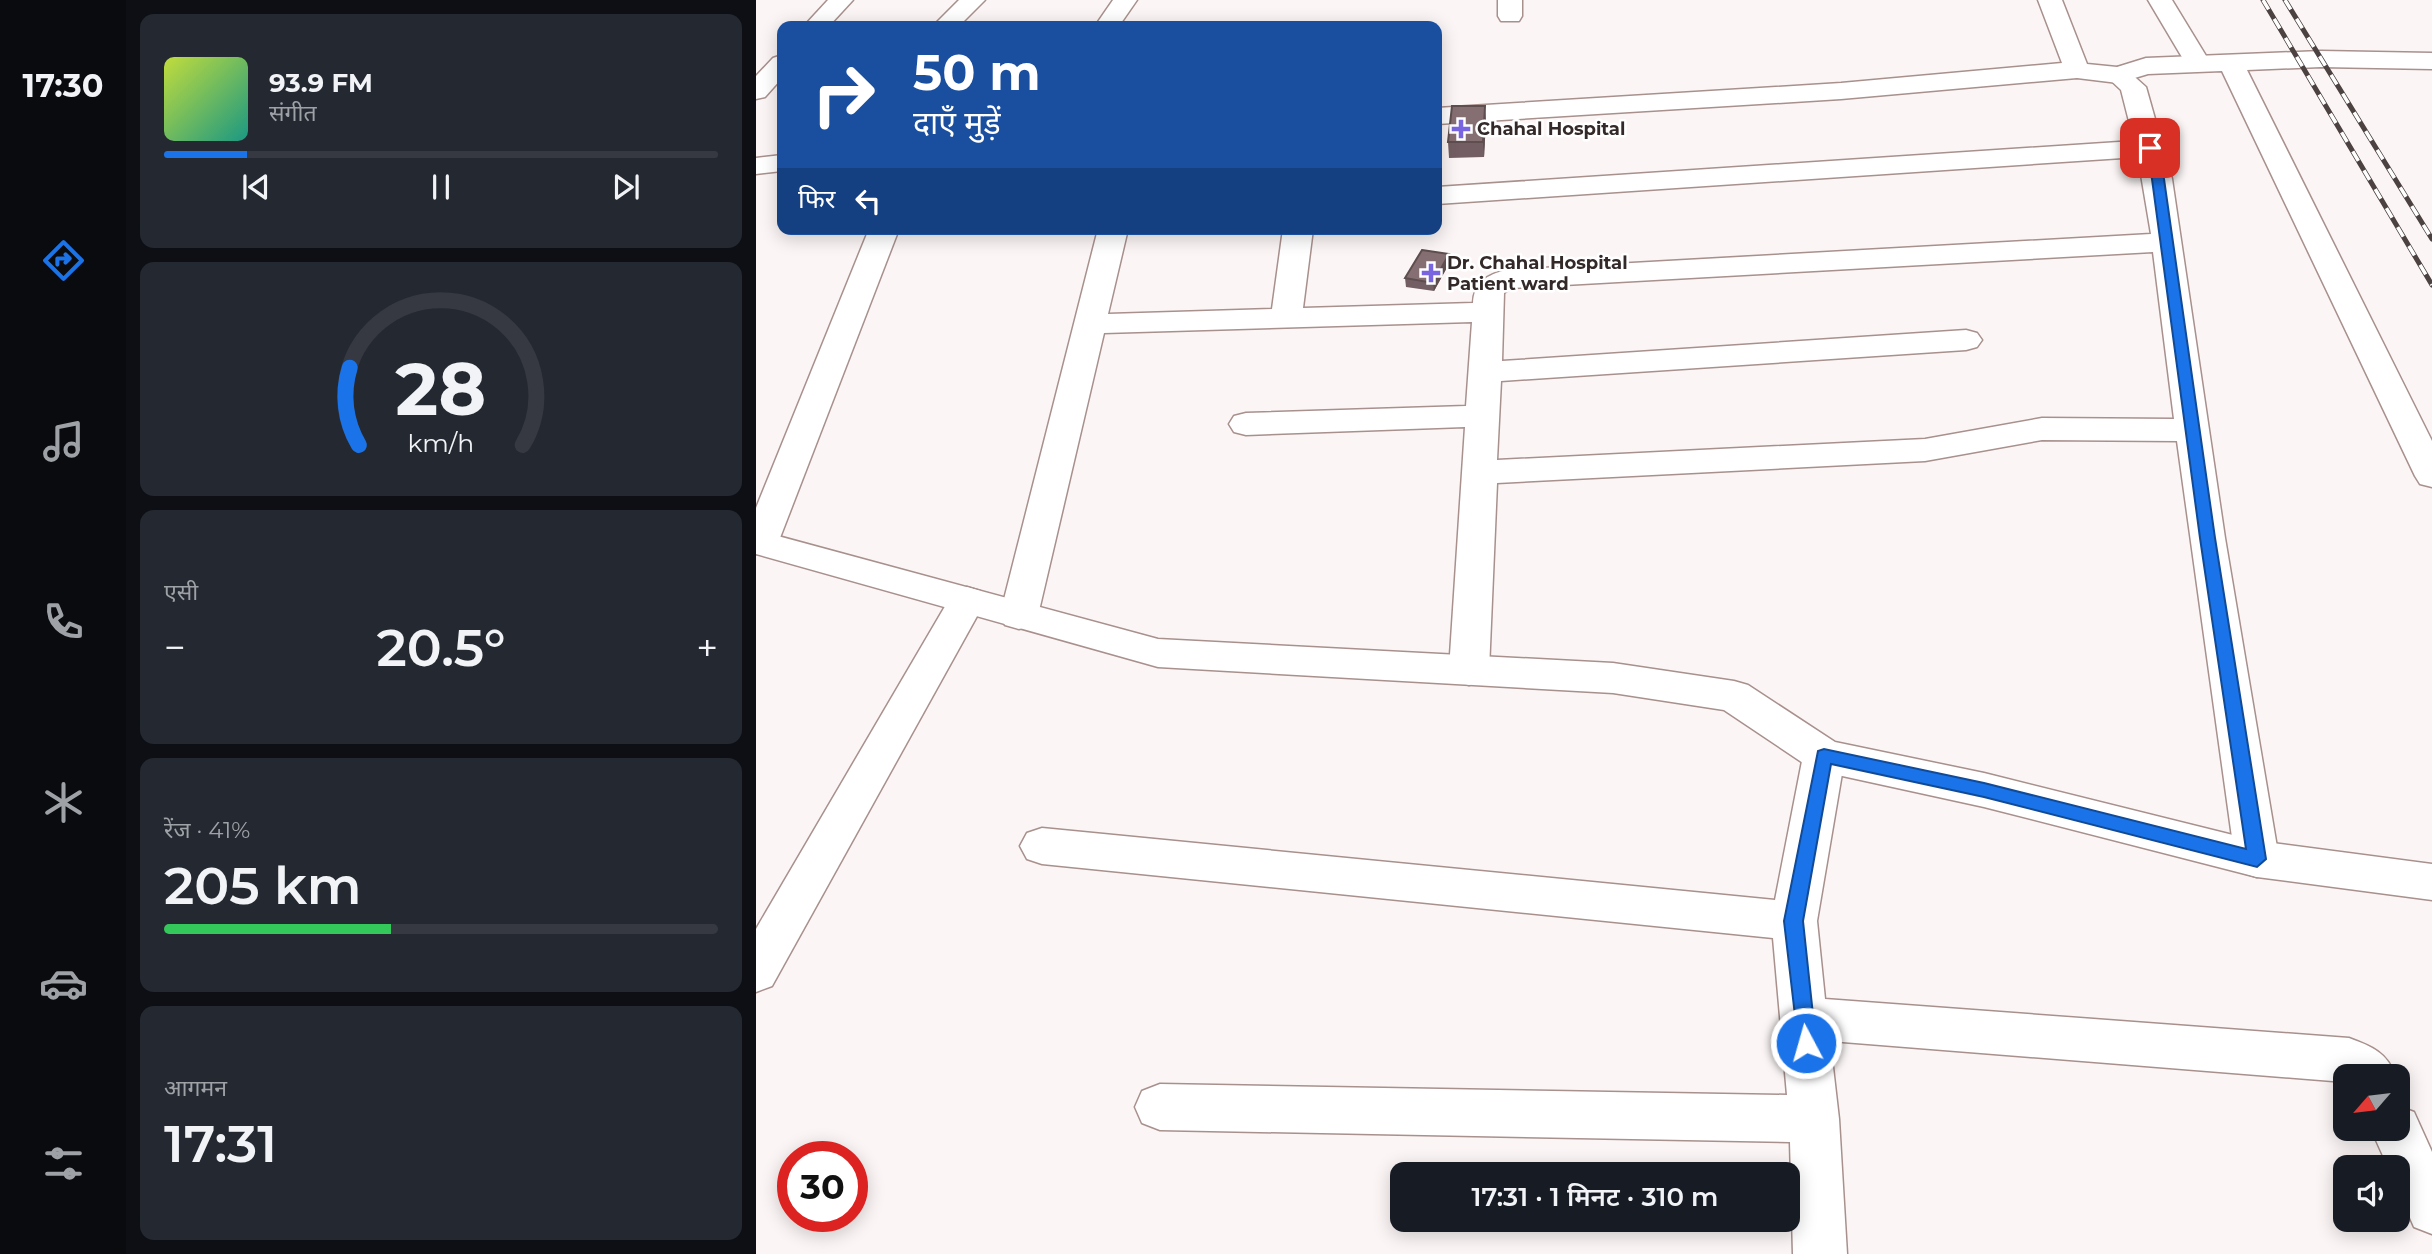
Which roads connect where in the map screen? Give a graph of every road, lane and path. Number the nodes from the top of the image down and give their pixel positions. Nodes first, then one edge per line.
1 (841, 0) edge
2 (973, 0) edge
3 (1125, 0) edge
4 (2050, 0) edge
5 (2160, 0) edge
6 (821, 21) edge
7 (950, 21) edge
8 (1110, 21) edge
9 (2432, 61) edge
10 (2231, 63) junction
11 (2198, 64) junction
12 (777, 68) edge
13 (2077, 70) junction
14 (2118, 75) junction
15 (756, 91) edge
16 (1442, 116) edge
17 (2150, 148) junction
18 (777, 164) edge
19 (756, 166) edge
20 (1442, 196) edge
21 (882, 235) edge
22 (1112, 235) edge
23 (1297, 235) edge
24 (2167, 242) junction
25 (1488, 312) junction
26 (1286, 318) junction
27 (1090, 324) junction
28 (1966, 340) dead end
29 (1485, 372) junction
30 (1483, 416) junction
31 (1246, 424) dead end
32 (2192, 430) junction
33 (1480, 472) junction
34 (2432, 476) edge
35 (758, 542) edge
36 (967, 600) junction
37 (1019, 615) junction
38 (1469, 670) junction
39 (1824, 756) junction
40 (1042, 846) dead end
41 (2257, 859) junction
42 (2432, 882) edge
43 (1794, 921) junction
44 (756, 972) edge
45 (1803, 1018) junction
46 (2358, 1064) edge
47 (1160, 1107) dead end
48 (1814, 1119) junction
49 (2401, 1141) edge
50 (2432, 1209) edge
51 (1820, 1254) edge

1 - 6 street
2 - 7 street
3 - 8 street
4 - 13 street
5 - 11 street
9 - 10 street
10 - 11 street
10 - 34 street
11 - 14 street
12 - 15 street
13 - 14 street
13 - 16 street
14 - 17 street
17 - 20 street
17 - 24 street
18 - 19 street
21 - 35 street
22 - 27 street
23 - 26 street
24 - 25 street
24 - 32 street
25 - 26 street
25 - 29 street
26 - 27 street
27 - 37 street
28 - 29 street
29 - 30 street
30 - 31 street
30 - 33 street
32 - 33 street
32 - 41 street
33 - 38 street
35 - 36 street
36 - 37 street
36 - 44 street
37 - 38 street
38 - 39 street
39 - 41 street
39 - 43 street
40 - 43 street
41 - 42 street
43 - 45 street
45 - 46 street
45 - 48 street
47 - 48 street
48 - 51 street
49 - 50 street

